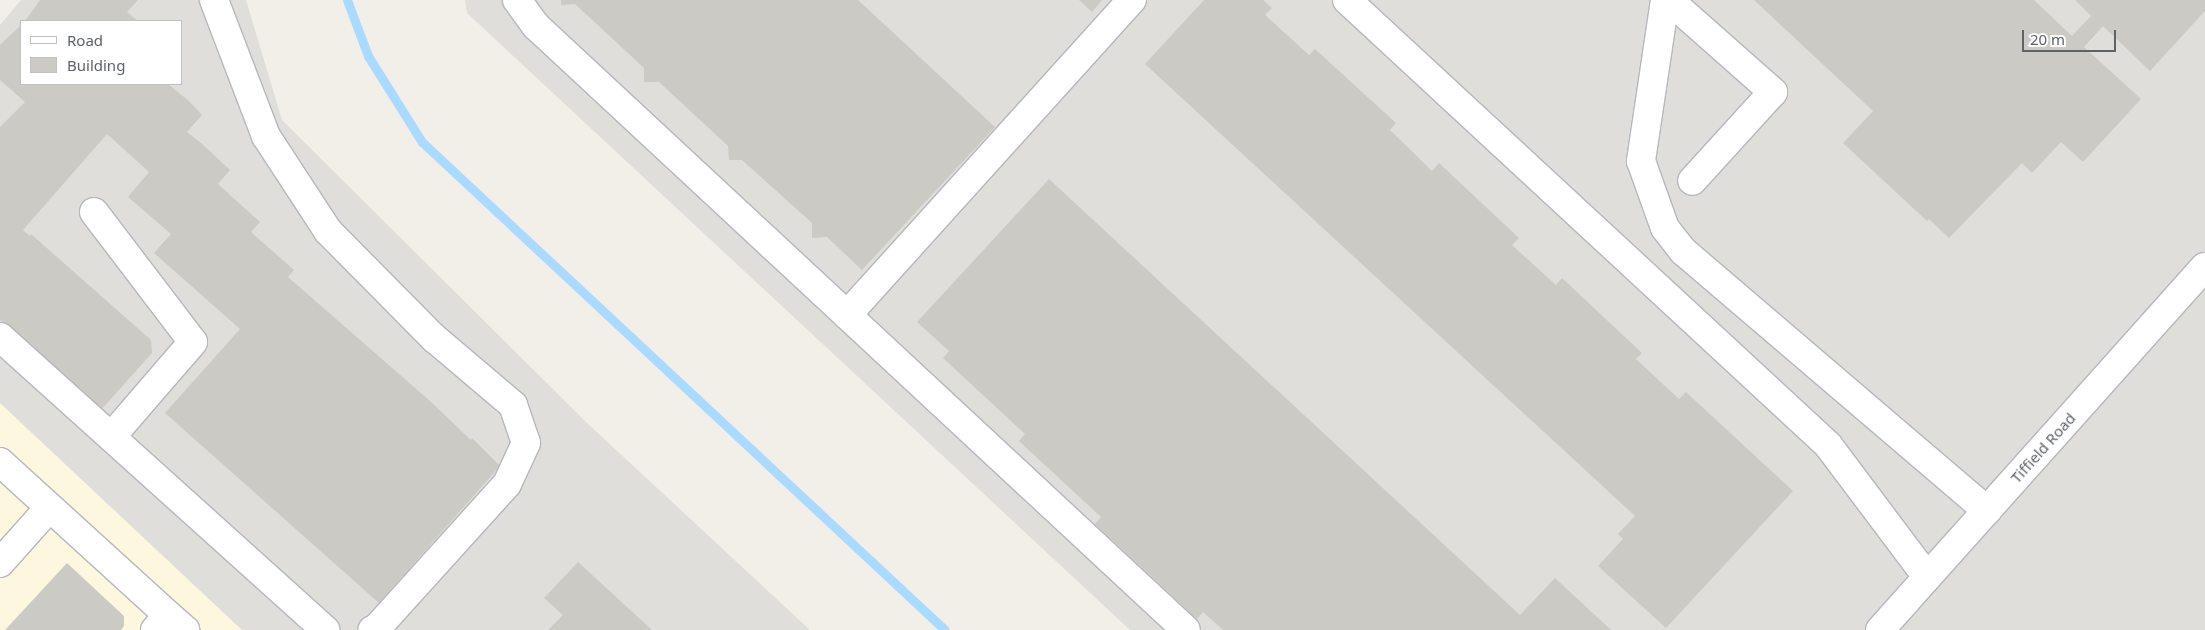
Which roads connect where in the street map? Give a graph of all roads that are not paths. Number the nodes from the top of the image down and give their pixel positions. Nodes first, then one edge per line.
1 (214, 0) edge
2 (517, 0) edge
3 (1132, 0) edge
4 (1347, 0) edge
5 (1665, 0) edge
6 (1669, 0) edge
7 (1692, 181) dead end
8 (94, 212) dead end
9 (2205, 267) edge
10 (847, 315) junction
11 (0, 337) edge
12 (111, 437) junction
13 (0, 462) edge
14 (49, 508) junction
15 (1987, 511) junction
16 (0, 563) edge
17 (1927, 577) junction
18 (169, 625) edge
19 (325, 630) edge
20 (372, 630) edge
21 (1186, 630) edge
22 (1880, 630) edge

1 - 20 street
2 - 10 street
3 - 10 street
4 - 17 street
5 - 15 street
6 - 7 street
8 - 12 street
9 - 15 street, Tiffield Road
10 - 21 street
11 - 12 street
12 - 19 street
13 - 14 street
14 - 16 street
14 - 18 street
15 - 17 street, Tiffield Road
17 - 22 street, Tiffield Road

